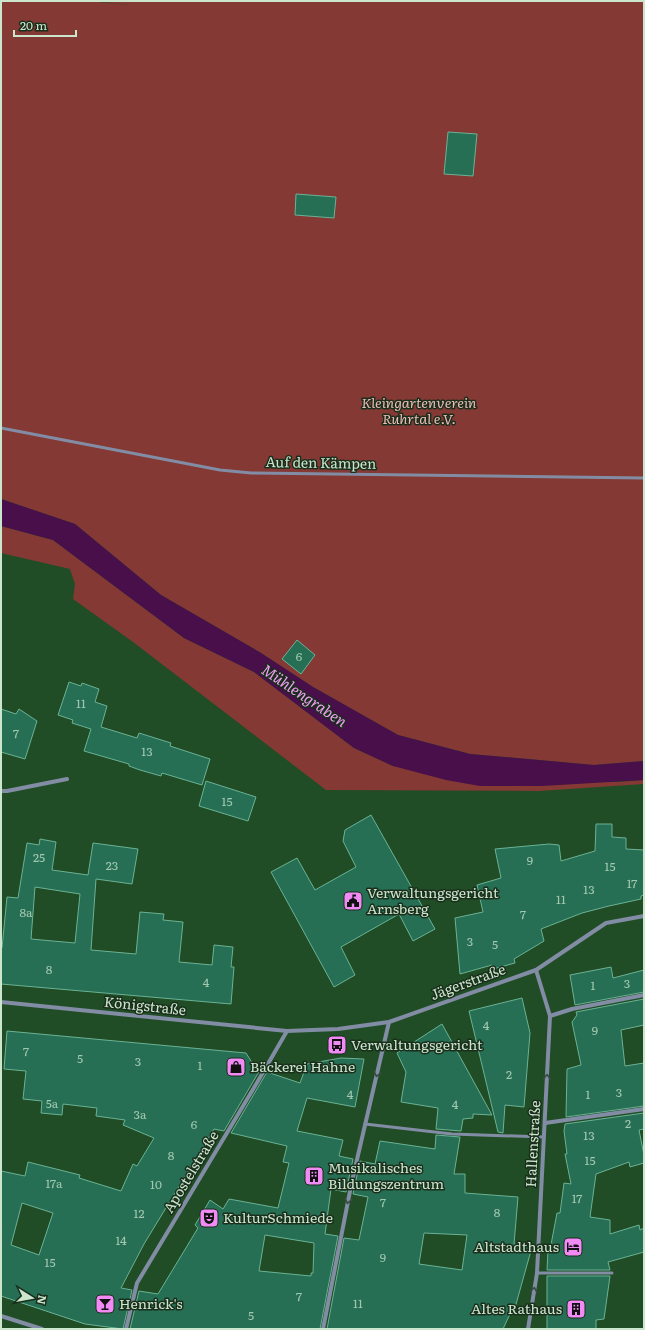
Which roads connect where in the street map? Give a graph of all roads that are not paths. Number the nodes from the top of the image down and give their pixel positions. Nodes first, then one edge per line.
1 (1, 428) edge
2 (644, 478) edge
3 (67, 779) dead end
4 (1, 791) edge
5 (644, 916) edge
6 (536, 970) junction
7 (644, 995) edge
8 (1, 1002) edge
9 (550, 1016) junction
10 (389, 1022) junction
11 (287, 1031) junction
12 (644, 1109) edge
13 (365, 1124) junction
14 (545, 1124) junction
15 (544, 1137) junction
16 (537, 1273) junction
17 (612, 1273) dead end
18 (1, 1316) edge
19 (32, 1327) edge
20 (42, 1329) edge
21 (126, 1329) edge
22 (323, 1329) edge
23 (528, 1329) edge

1 - 2 lane, Auf den Kämpen
3 - 4 street
5 - 6 street, Jägerstraße
6 - 9 street, Hallenstraße
6 - 10 street, Jägerstraße
7 - 9 street
8 - 11 street, Königstraße
14 -> 9 street, Hallenstraße
10 - 11 street, Jägerstraße
10 -> 13 street
11 - 21 street, Apostelstraße
12 - 14 street
13 - 15 lane
13 -> 22 street
14 - 15 street, Hallenstraße
15 - 16 street, Hallenstraße
16 - 17 lane
23 -> 16 street, Hallenstraße
18 - 19 street
19 - 20 street

